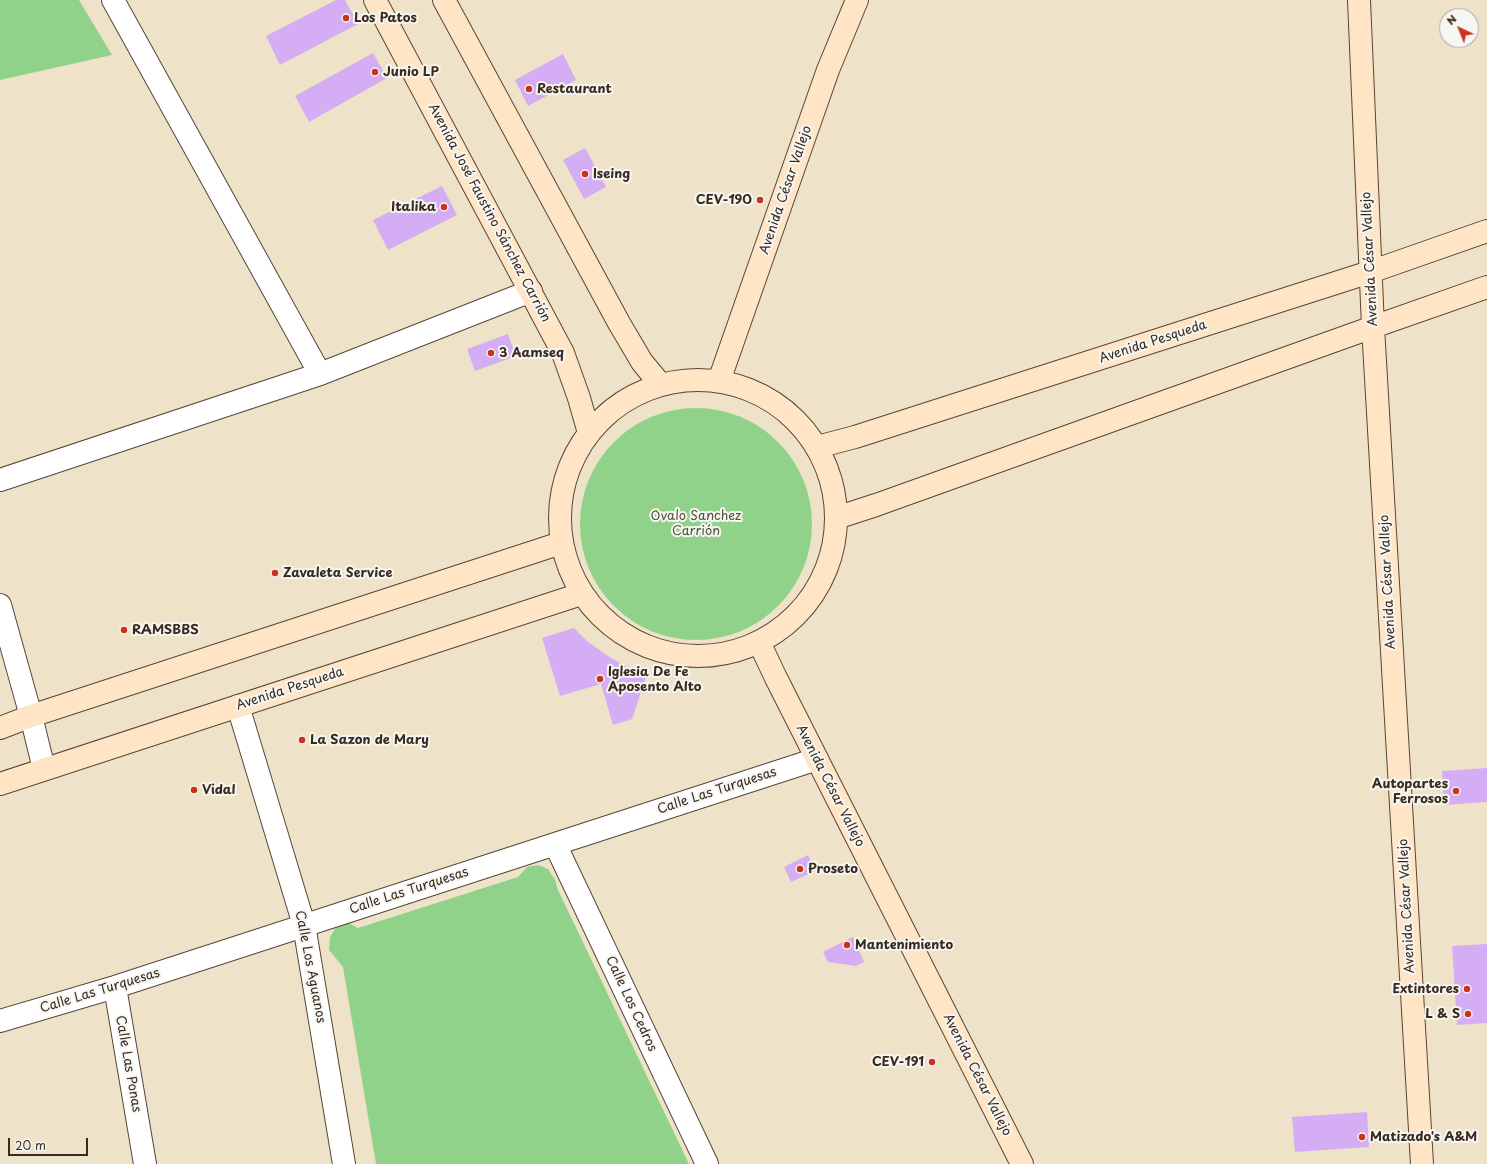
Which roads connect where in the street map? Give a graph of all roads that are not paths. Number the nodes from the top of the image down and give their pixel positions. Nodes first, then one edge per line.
1 (113, 0) edge
2 (375, 0) edge
3 (444, 0) edge
4 (857, 0) edge
5 (1359, 0) edge
6 (1487, 231) edge
7 (1370, 272) junction
8 (1487, 287) edge
9 (531, 292) junction
10 (1373, 327) junction
11 (320, 374) junction
12 (719, 381) junction
13 (661, 385) junction
14 (589, 432) junction
15 (817, 448) junction
16 (0, 480) edge
17 (836, 518) junction
18 (561, 543) junction
19 (581, 594) junction
20 (0, 605) edge
21 (759, 642) junction
22 (238, 706) junction
23 (31, 716) junction
24 (0, 728) edge
25 (817, 759) junction
26 (44, 769) junction
27 (0, 784) edge
28 (556, 844) junction
29 (304, 925) junction
30 (115, 987) junction
31 (0, 1021) edge
32 (145, 1164) edge
33 (344, 1164) edge
34 (707, 1164) edge
35 (1022, 1164) edge
36 (1422, 1164) edge

1 - 11 street
2 - 9 main road, Avenida José Faustino Sánchez Carrión
3 - 13 main road
4 - 12 main road, Avenida César Vallejo
5 - 7 main road, Avenida César Vallejo
6 - 7 main road, Avenida Pesqueda
7 - 10 main road, Avenida César Vallejo
7 - 15 main road, Avenida Pesqueda
8 - 10 main road
9 - 11 street
9 - 14 main road, Avenida José Faustino Sánchez Carrión
10 - 17 main road
10 - 36 main road, Avenida César Vallejo
11 - 16 street
12 - 13 main road
12 - 15 main road
13 - 14 main road
14 - 18 main road
15 - 17 main road
17 - 21 main road
18 - 19 main road
18 - 23 main road
19 - 21 main road
19 - 22 main road, Avenida Pesqueda
20 - 23 street
21 - 25 main road, Avenida César Vallejo
22 - 26 main road, Avenida Pesqueda
22 - 29 street, Calle Los Aguanos
23 - 24 main road
23 - 26 street
25 - 28 street, Calle Las Turquesas
25 - 35 main road, Avenida César Vallejo
26 - 27 main road, Avenida Pesqueda
28 - 29 street, Calle Las Turquesas
28 - 34 street, Calle Los Cedros
29 - 30 street, Calle Las Turquesas
29 - 33 street, Calle Los Aguanos
30 - 31 street, Calle Las Turquesas
30 - 32 street, Calle Las Ponas

